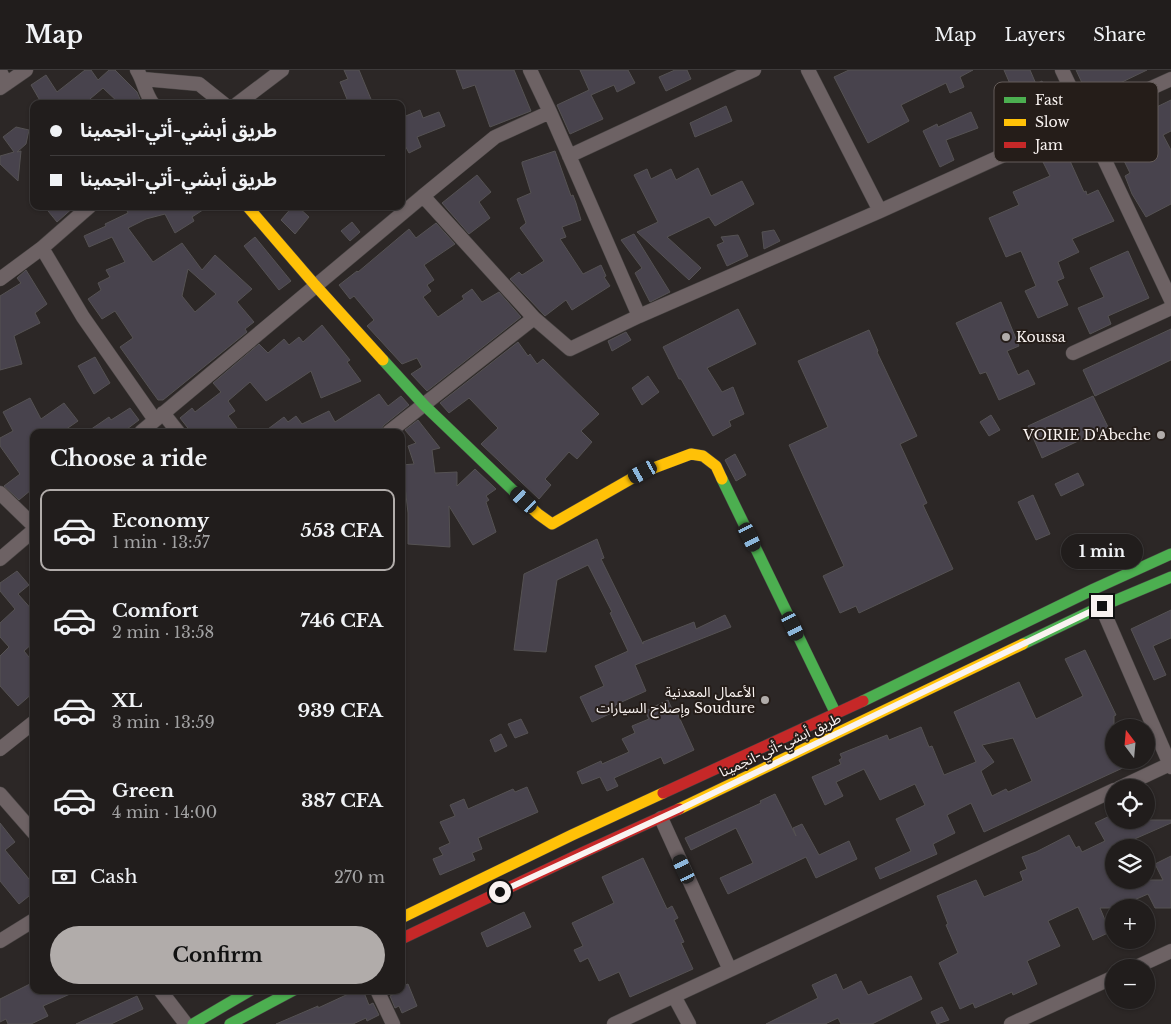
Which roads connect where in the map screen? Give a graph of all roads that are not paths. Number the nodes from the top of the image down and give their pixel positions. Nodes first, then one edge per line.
1 (26, 70) edge
2 (282, 70) edge
3 (530, 70) edge
4 (754, 70) edge
5 (808, 70) edge
6 (1062, 70) edge
7 (0, 71) edge
8 (140, 74) edge
9 (1171, 79) edge
10 (1068, 82) edge
11 (1158, 85) edge
12 (3, 86) edge
13 (150, 100) edge
14 (219, 100) edge
15 (242, 100) edge
16 (550, 112) junction
17 (569, 156) junction
18 (994, 160) edge
19 (1107, 162) edge
20 (423, 196) junction
21 (85, 210) edge
22 (250, 210) edge
23 (880, 211) junction
24 (42, 248) junction
25 (0, 279) edge
26 (315, 285) junction
27 (1171, 300) edge
28 (1171, 308) edge
29 (639, 316) junction
30 (534, 318) junction
31 (1073, 353) dead end
32 (424, 405) junction
33 (159, 417) junction
34 (145, 429) edge
35 (174, 429) edge
36 (393, 429) edge
37 (0, 493) edge
38 (30, 524) edge
39 (30, 532) edge
40 (1171, 554) edge
41 (0, 559) edge
42 (1171, 576) edge
43 (1094, 589) junction
44 (1102, 606) junction
45 (836, 714) junction
46 (30, 725) edge
47 (0, 749) edge
48 (1170, 765) edge
49 (1139, 779) edge
50 (0, 794) edge
51 (1105, 794) edge
52 (661, 818) junction
53 (30, 828) edge
54 (572, 835) junction
55 (582, 853) junction
56 (405, 916) edge
57 (30, 922) edge
58 (405, 937) edge
59 (0, 941) edge
60 (1171, 951) edge
61 (1154, 959) edge
62 (730, 970) junction
63 (1105, 981) edge
64 (163, 994) edge
65 (243, 994) edge
66 (286, 994) edge
67 (379, 994) edge
68 (674, 996) junction
69 (186, 1024) edge
70 (193, 1024) edge
71 (230, 1024) edge
72 (393, 1024) edge
73 (614, 1024) edge
74 (688, 1024) edge
75 (1011, 1024) edge

1 - 12 street
2 - 15 street
3 - 16 street
4 - 17 street
5 - 23 street
6 - 10 street
7 - 12 street
8 - 13 street
8 - 14 street
9 - 11 street
16 - 17 street
16 - 20 street
17 - 29 street
18 - 23 street
19 - 27 street
20 - 26 street
20 - 30 street
21 - 24 street
22 - 26 main road
23 - 29 street
24 - 25 street
24 - 33 street
26 - 32 main road
26 - 33 street
28 - 31 street
29 - 30 street
30 - 32 street
32 - 36 street
32 - 45 main road
33 - 34 street
33 - 35 street
37 - 38 street
39 - 41 street
40 - 43 main road
42 - 44 main road, طريق أبشي-أتي-انجمينا
43 - 44 street
43 - 45 main road
44 - 48 street
44 - 52 main road, طريق أبشي-أتي-انجمينا
45 - 54 main road
46 - 47 street
48 - 49 street
50 - 53 street
51 - 62 street
52 - 55 main road, طريق أبشي-أتي-انجمينا
52 - 62 street
54 - 55 main road
54 - 56 main road
55 - 58 main road, طريق أبشي-أتي-انجمينا
57 - 59 street
60 - 61 street
62 - 68 street
63 - 75 street
64 - 69 street
65 - 70 main road
66 - 71 main road
67 - 72 street
68 - 73 street
68 - 74 street

